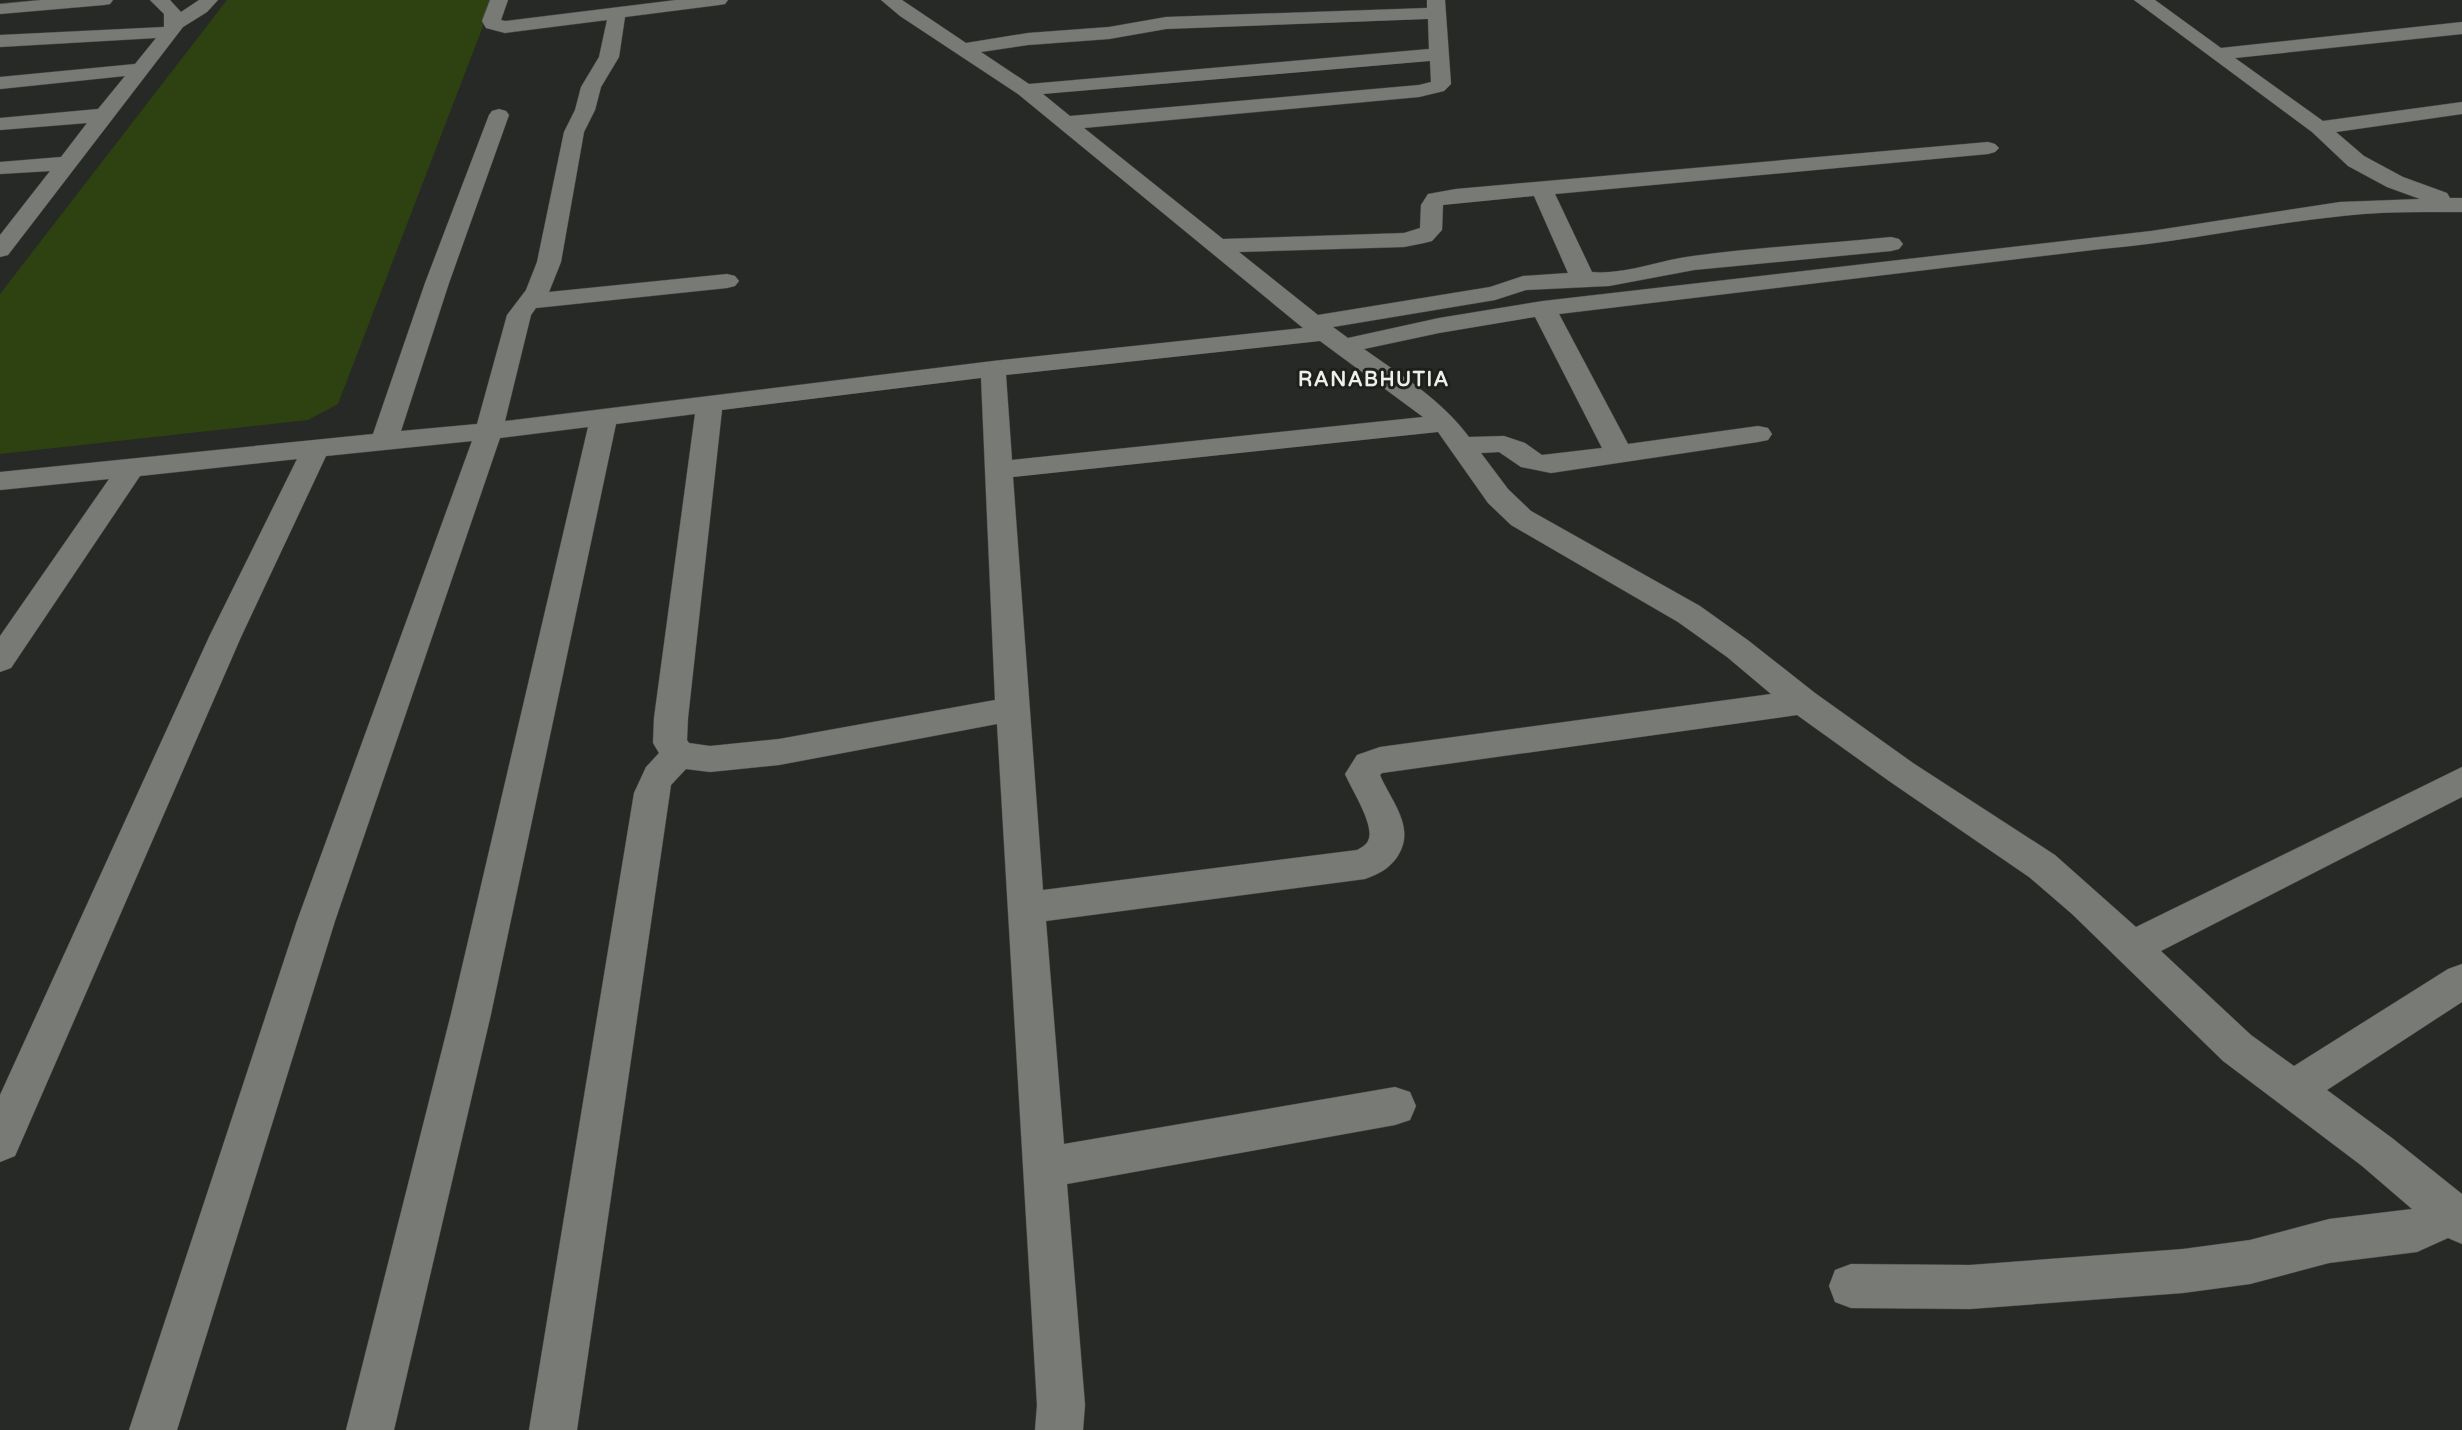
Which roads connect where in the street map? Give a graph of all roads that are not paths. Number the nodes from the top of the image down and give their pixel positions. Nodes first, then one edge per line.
1 (104, 0) edge
2 (159, 0) edge
3 (209, 0) edge
4 (498, 0) edge
5 (719, 0) edge
6 (890, 0) edge
7 (2143, 0) edge
8 (1436, 7) edge
9 (0, 9) edge
10 (617, 13) junction
11 (174, 27) junction
12 (2462, 28) edge
13 (0, 41) edge
14 (962, 49) junction
15 (1439, 54) junction
16 (2217, 54) junction
17 (141, 69) junction
18 (0, 83) edge
19 (1025, 90) junction
20 (2462, 108) edge
21 (104, 115) junction
22 (499, 115) dead end
23 (1067, 123) junction
24 (0, 124) edge
25 (2319, 129) junction
26 (1988, 148) dead end
27 (67, 163) junction
28 (0, 168) edge
29 (1542, 189) junction
30 (2461, 206) edge
31 (2025, 229) dead end
32 (1955, 238) dead end
33 (1909, 243) dead end
34 (1216, 246) junction
35 (0, 250) edge
36 (1583, 279) junction
37 (727, 281) dead end
38 (527, 302) junction
39 (1543, 308) junction
40 (1327, 334) junction
41 (993, 369) junction
42 (710, 403) junction
43 (604, 416) junction
44 (489, 431) junction
45 (1758, 434) dead end
46 (1453, 435) junction
47 (384, 442) junction
48 (315, 450) junction
49 (1620, 454) junction
50 (131, 468) junction
51 (999, 470) junction
52 (0, 481) edge
53 (32, 614) junction
54 (0, 618) edge
55 (0, 660) edge
56 (1803, 702) junction
57 (1013, 709) junction
58 (680, 755) junction
59 (2462, 781) edge
60 (1026, 908) junction
61 (2131, 948) junction
62 (2462, 981) edge
63 (2293, 1089) junction
64 (1395, 1106) dead end
65 (0, 1142) edge
66 (1044, 1167) junction
67 (2441, 1222) edge
68 (1851, 1286) dead end
69 (153, 1430) edge
70 (370, 1430) edge
71 (553, 1430) edge
72 (1059, 1430) edge

1 - 9 street
2 - 11 street
3 - 11 street
4 - 10 street
5 - 10 street
6 - 14 street
7 - 16 street
8 - 14 street
8 - 15 street
10 - 38 street
11 - 13 street
11 - 17 street
12 - 16 street
14 - 19 street
15 - 19 street
15 - 23 street
16 - 25 street
17 - 18 street
17 - 21 street
19 - 23 street
20 - 25 street
21 - 24 street
21 - 27 street
22 - 47 street
23 - 34 street
25 - 30 street
26 - 29 street
27 - 28 street
27 - 35 street
29 - 34 street
29 - 36 street
30 - 39 street
31 - 32 street
33 - 36 street
34 - 40 street
36 - 40 street
37 - 38 street
38 - 44 street
39 - 40 street
39 - 49 street
40 - 41 street
40 - 46 street
41 - 42 street
41 - 51 street
42 - 43 street
42 - 58 street
43 - 44 street
43 - 70 street
44 - 47 street
44 - 69 street
45 - 49 street
46 - 49 street
46 - 51 street
46 - 56 street
47 - 48 street
48 - 50 street
48 - 65 street
50 - 52 street
50 - 53 street
51 - 57 street
53 - 54 street
53 - 55 street
56 - 60 street
56 - 61 street
57 - 58 street
57 - 60 street
58 - 71 street
59 - 61 street
60 - 66 street
61 - 63 street
62 - 63 street
63 - 67 street
64 - 66 street
66 - 72 street
67 - 68 street

